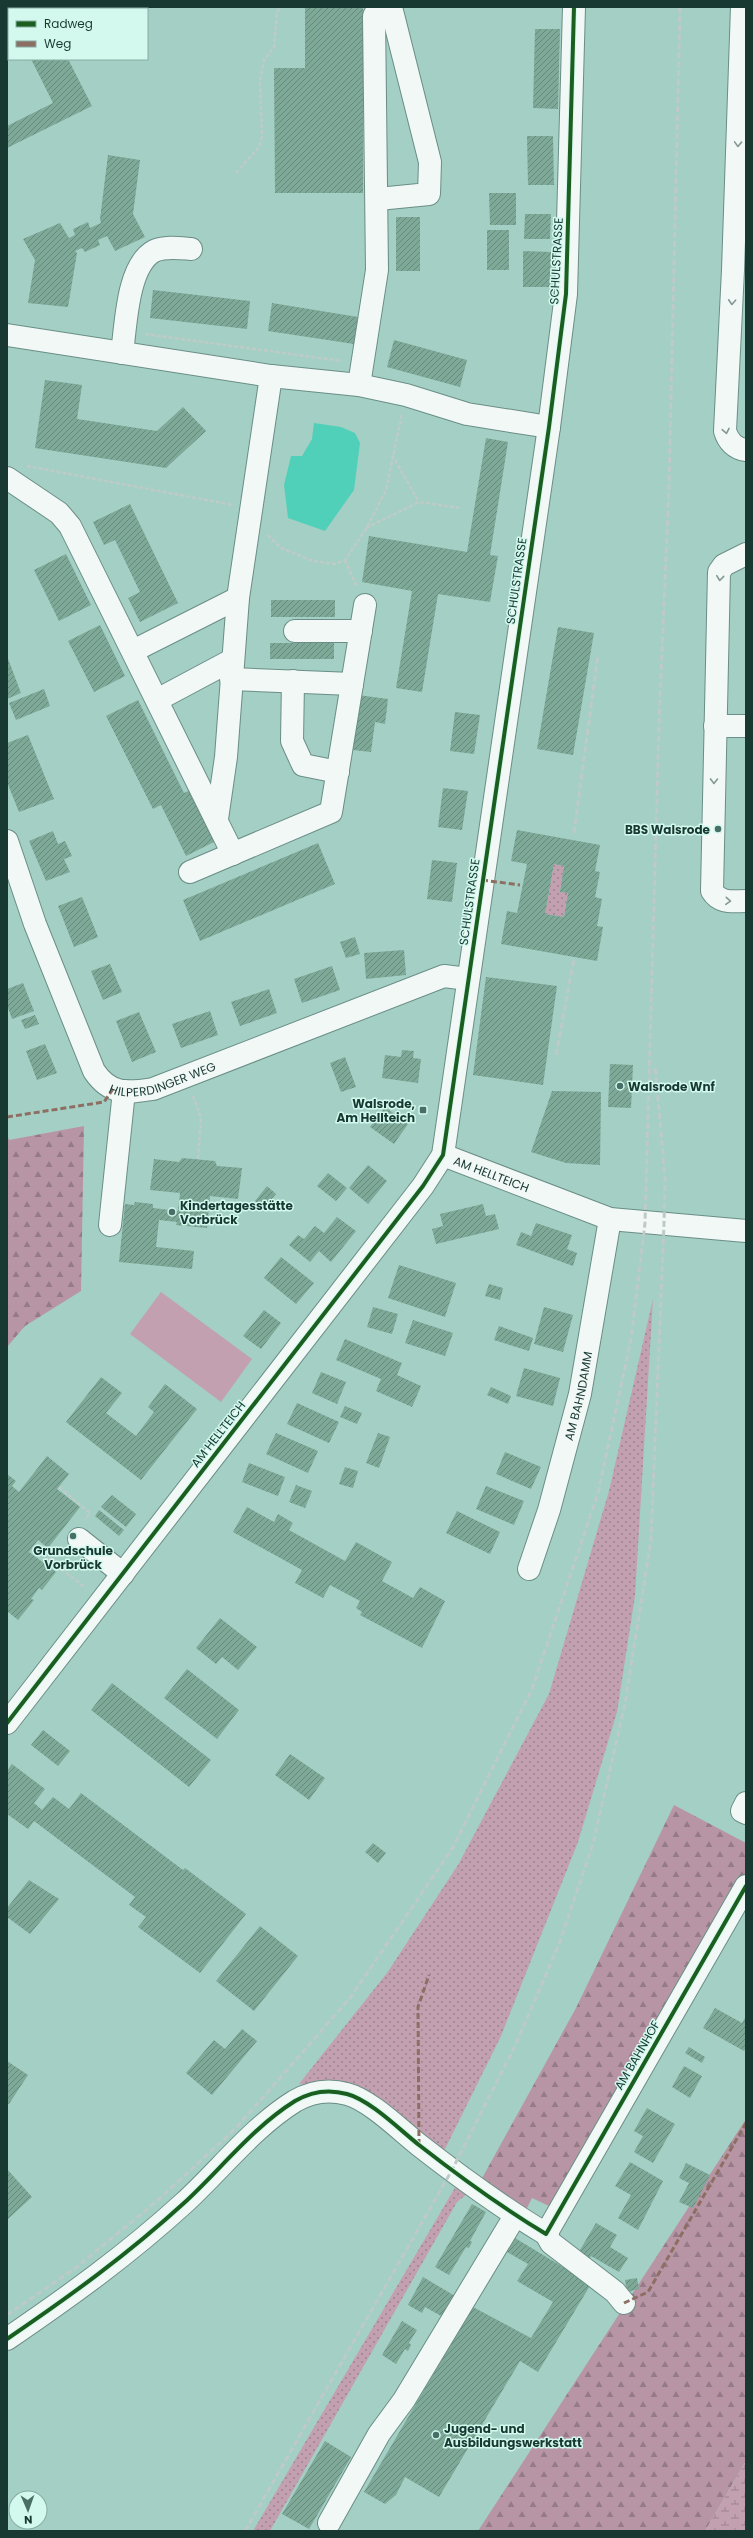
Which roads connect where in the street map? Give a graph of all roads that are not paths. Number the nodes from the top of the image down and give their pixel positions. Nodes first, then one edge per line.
1 (379, 7) edge
2 (391, 7) edge
3 (574, 7) edge
4 (742, 7) edge
5 (743, 103) edge
6 (378, 199) junction
7 (191, 249) dead end
8 (740, 271) edge
9 (7, 335) edge
10 (122, 353) junction
11 (271, 376) junction
12 (359, 385) junction
13 (549, 427) junction
14 (746, 450) edge
15 (7, 478) edge
16 (746, 554) edge
17 (238, 598) junction
18 (366, 605) road end
19 (295, 631) dead end
20 (361, 631) junction
21 (133, 650) junction
22 (231, 669) junction
23 (293, 681) junction
24 (352, 684) junction
25 (157, 700) junction
26 (715, 726) junction
27 (746, 726) edge
28 (338, 772) junction
29 (217, 819) junction
30 (7, 841) edge
31 (233, 854) junction
32 (190, 872) dead end
33 (746, 901) edge
34 (468, 978) junction
35 (124, 1091) junction
36 (443, 1156) junction
37 (610, 1219) junction
38 (110, 1225) dead end
39 (746, 1230) edge
40 (79, 1538) road end
41 (529, 1569) dead end
42 (123, 1574) junction
43 (7, 1723) edge
44 (746, 1803) edge
45 (746, 1813) edge
46 (746, 1886) edge
47 (515, 2216) junction
48 (546, 2234) junction
49 (624, 2303) dead end
50 (7, 2339) edge
51 (329, 2523) dead end

1 - 6 street
2 - 6 street
3 - 13 street, SCHULSTRASSE
4 - 5 street
5 -> 8 street
6 - 12 street
7 - 10 street
8 -> 14 street
9 - 10 street
10 - 11 street
11 - 12 street
11 - 17 street
12 - 13 street
13 - 34 street, SCHULSTRASSE
15 - 21 street
16 -> 26 street
17 - 21 street
17 - 22 street
18 - 20 street
19 - 20 street
20 - 24 street
21 - 25 street
22 - 23 street
22 - 25 street
22 - 29 street
23 - 24 street
23 - 28 street
24 - 28 street
25 - 29 street
26 - 27 street
26 -> 33 street
28 - 31 street
29 - 31 street
30 - 35 street, HILPERDINGER WEG
31 - 32 street
34 - 35 street, HILPERDINGER WEG
34 - 36 street, SCHULSTRASSE
35 - 38 street
36 - 37 street, AM HELLTEICH
36 - 42 street, AM HELLTEICH
37 - 39 street, AM HELLTEICH
37 - 41 street, AM BAHNDAMM
40 - 42 street
42 - 43 street, AM HELLTEICH
44 - 45 street
46 - 48 street, AM BAHNHOF
47 - 48 street
47 - 50 street
47 - 51 street
48 - 49 street

